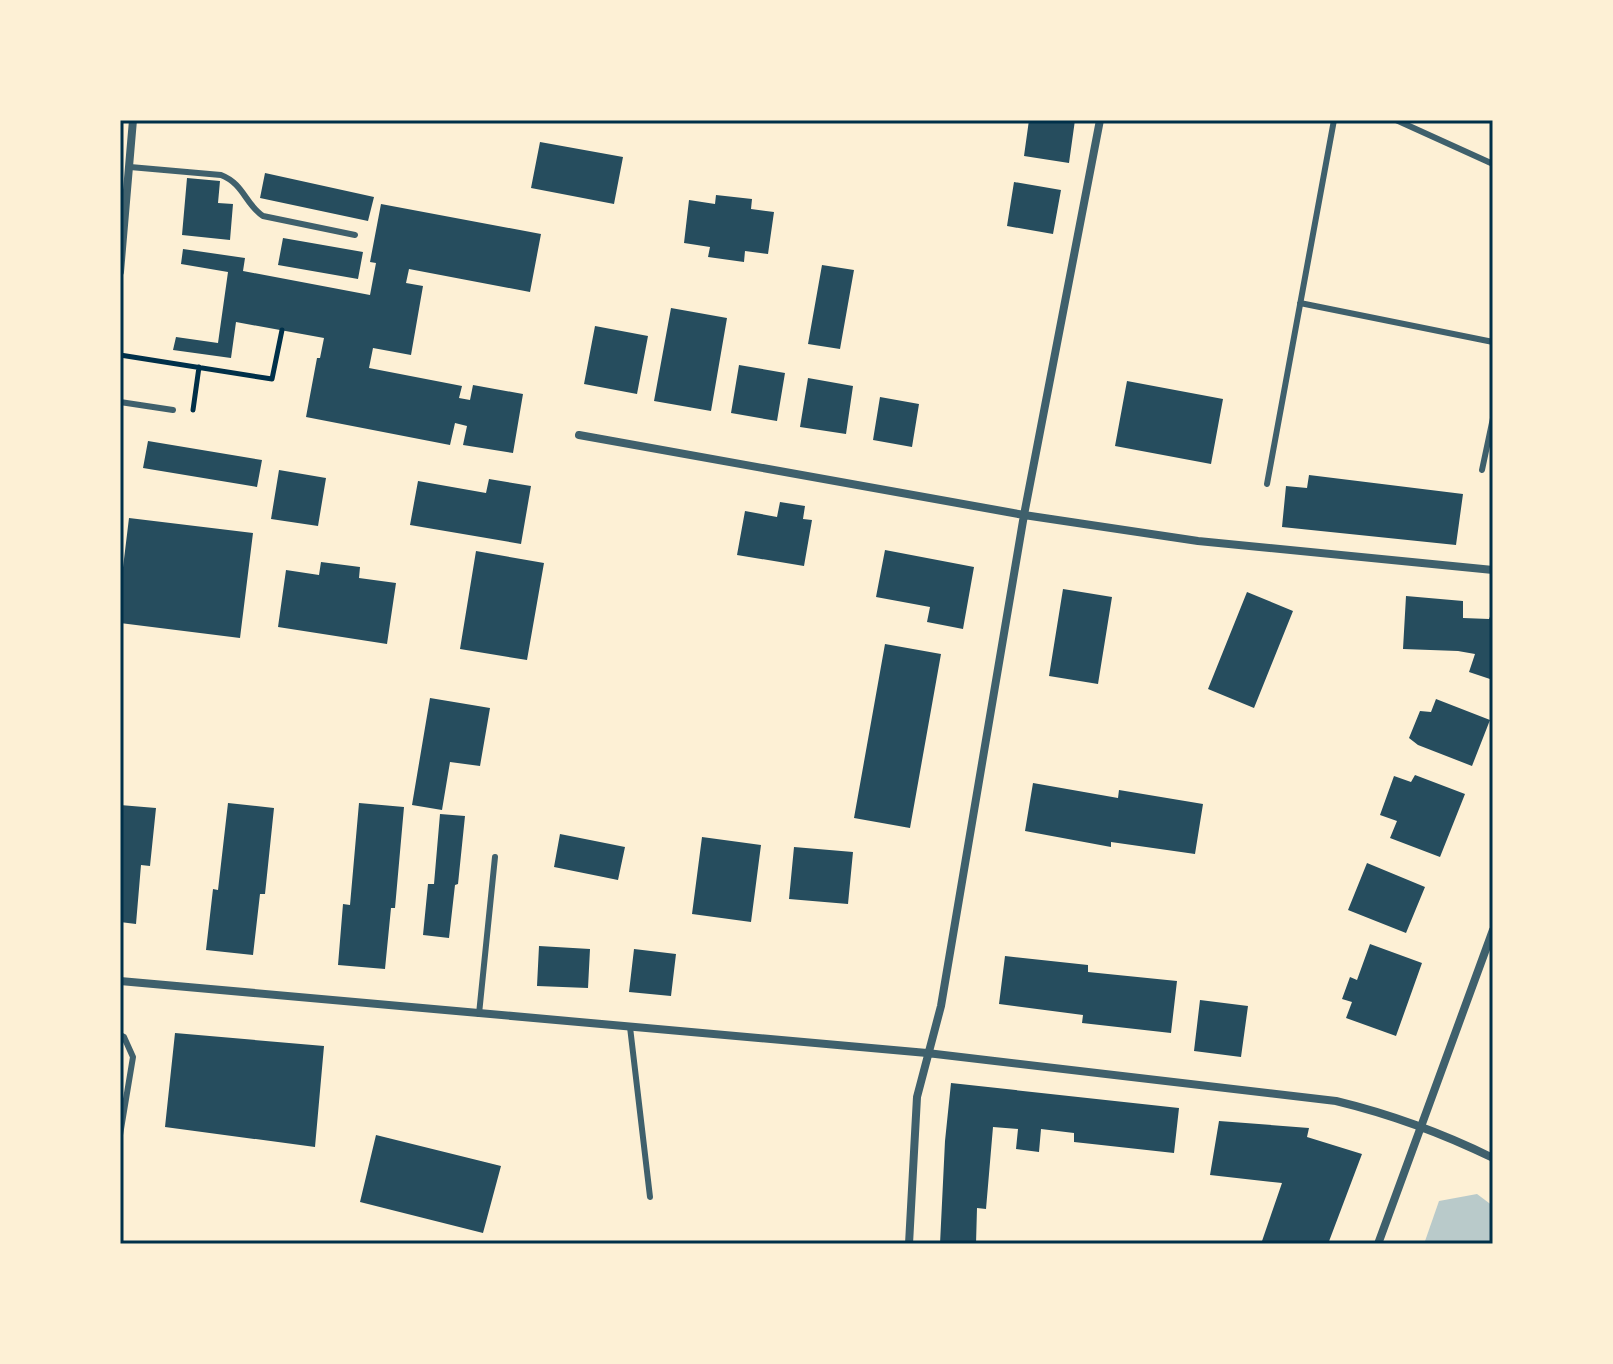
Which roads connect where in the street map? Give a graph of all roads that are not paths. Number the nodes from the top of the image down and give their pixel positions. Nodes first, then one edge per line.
1 (133, 120) edge
2 (1100, 120) edge
3 (1334, 120) edge
4 (1396, 120) edge
5 (1493, 164) edge
6 (130, 167) junction
7 (355, 235) dead end
8 (120, 272) edge
9 (1300, 303) junction
10 (1493, 342) edge
11 (120, 402) edge
12 (173, 410) road end
13 (1493, 418) edge
14 (579, 435) dead end
15 (1482, 470) dead end
16 (1267, 484) dead end
17 (1024, 515) junction
18 (1493, 570) edge
19 (495, 857) dead end
20 (1493, 930) edge
21 (120, 981) edge
22 (479, 1014) junction
23 (630, 1027) junction
24 (120, 1035) edge
25 (927, 1053) junction
26 (1420, 1128) junction
27 (120, 1135) edge
28 (1493, 1158) edge
29 (650, 1197) dead end
30 (909, 1244) edge
31 (1378, 1244) edge

1 - 6 street
2 - 17 street
3 - 9 lane
4 - 5 lane
6 - 7 lane
6 - 8 street
9 - 10 lane
9 - 16 lane
11 - 12 lane
13 - 15 lane
14 - 17 street
17 - 18 street
17 - 25 street
19 - 22 lane
20 - 26 street
21 - 22 street
22 - 23 street
23 - 25 street
23 - 29 lane
24 - 27 lane
25 - 26 street
25 - 30 street
26 - 28 street
26 - 31 street

